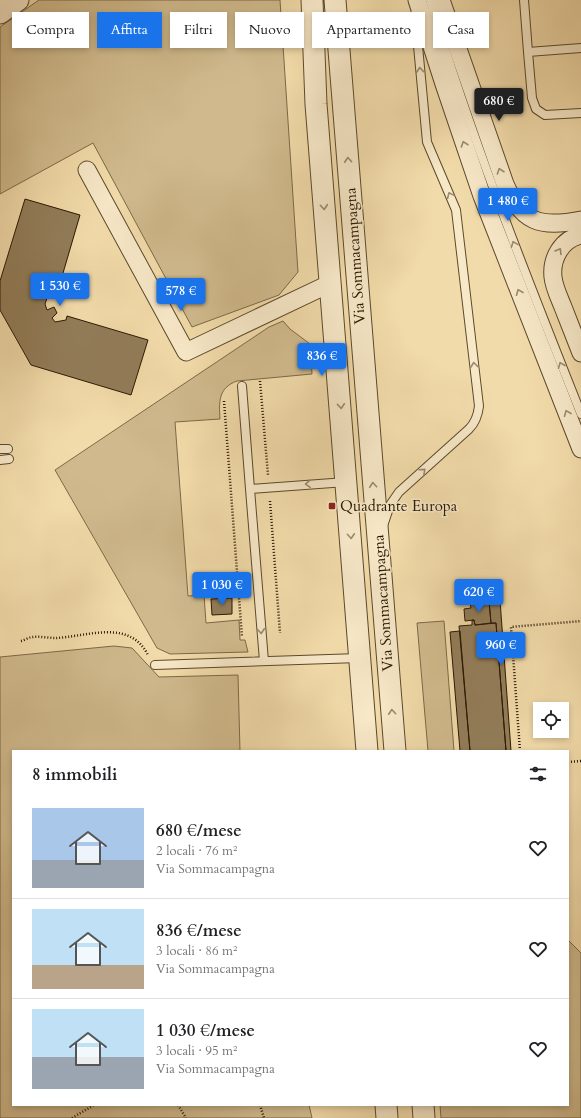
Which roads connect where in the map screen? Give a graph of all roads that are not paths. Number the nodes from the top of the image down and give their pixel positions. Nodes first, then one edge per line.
1 (18, 0) edge
2 (300, 0) edge
3 (312, 0) edge
4 (335, 0) edge
5 (414, 0) edge
6 (417, 0) edge
7 (430, 0) edge
8 (441, 0) edge
9 (524, 0) edge
10 (0, 13) edge
11 (581, 48) edge
12 (528, 52) junction
13 (316, 104) junction
14 (581, 113) edge
15 (87, 170) dead end
16 (581, 220) edge
17 (581, 235) edge
18 (331, 283) junction
19 (581, 353) edge
20 (242, 386) dead end
21 (581, 414) edge
22 (581, 449) edge
23 (9, 459) dead end
24 (0, 460) edge
25 (346, 481) junction
26 (250, 489) junction
27 (380, 551) junction
28 (360, 658) junction
29 (264, 661) junction
30 (155, 665) road end
31 (367, 750) edge
32 (395, 750) edge
33 (386, 1106) edge
34 (423, 1106) edge
35 (387, 1118) edge
36 (424, 1118) edge

1 - 10 street
2 - 13 street
3 - 13 street, Via Sommacampagna
27 -> 4 street, Via Sommacampagna
27 -> 5 lane
22 -> 6 street
21 -> 7 lane
16 -> 8 street
9 - 12 lane
11 - 12 lane
12 - 14 lane
13 -> 18 street, Via Sommacampagna
15 - 18 street, Via Sommacampagna
19 -> 17 street
18 -> 25 street, Via Sommacampagna
20 - 26 lane
23 - 24 lane
25 -> 26 lane
25 -> 28 street, Via Sommacampagna
26 -> 29 lane
32 -> 27 street, Via Sommacampagna
28 - 29 lane
28 - 31 street, Via Sommacampagna
29 - 30 lane
33 - 35 street
34 - 36 street

